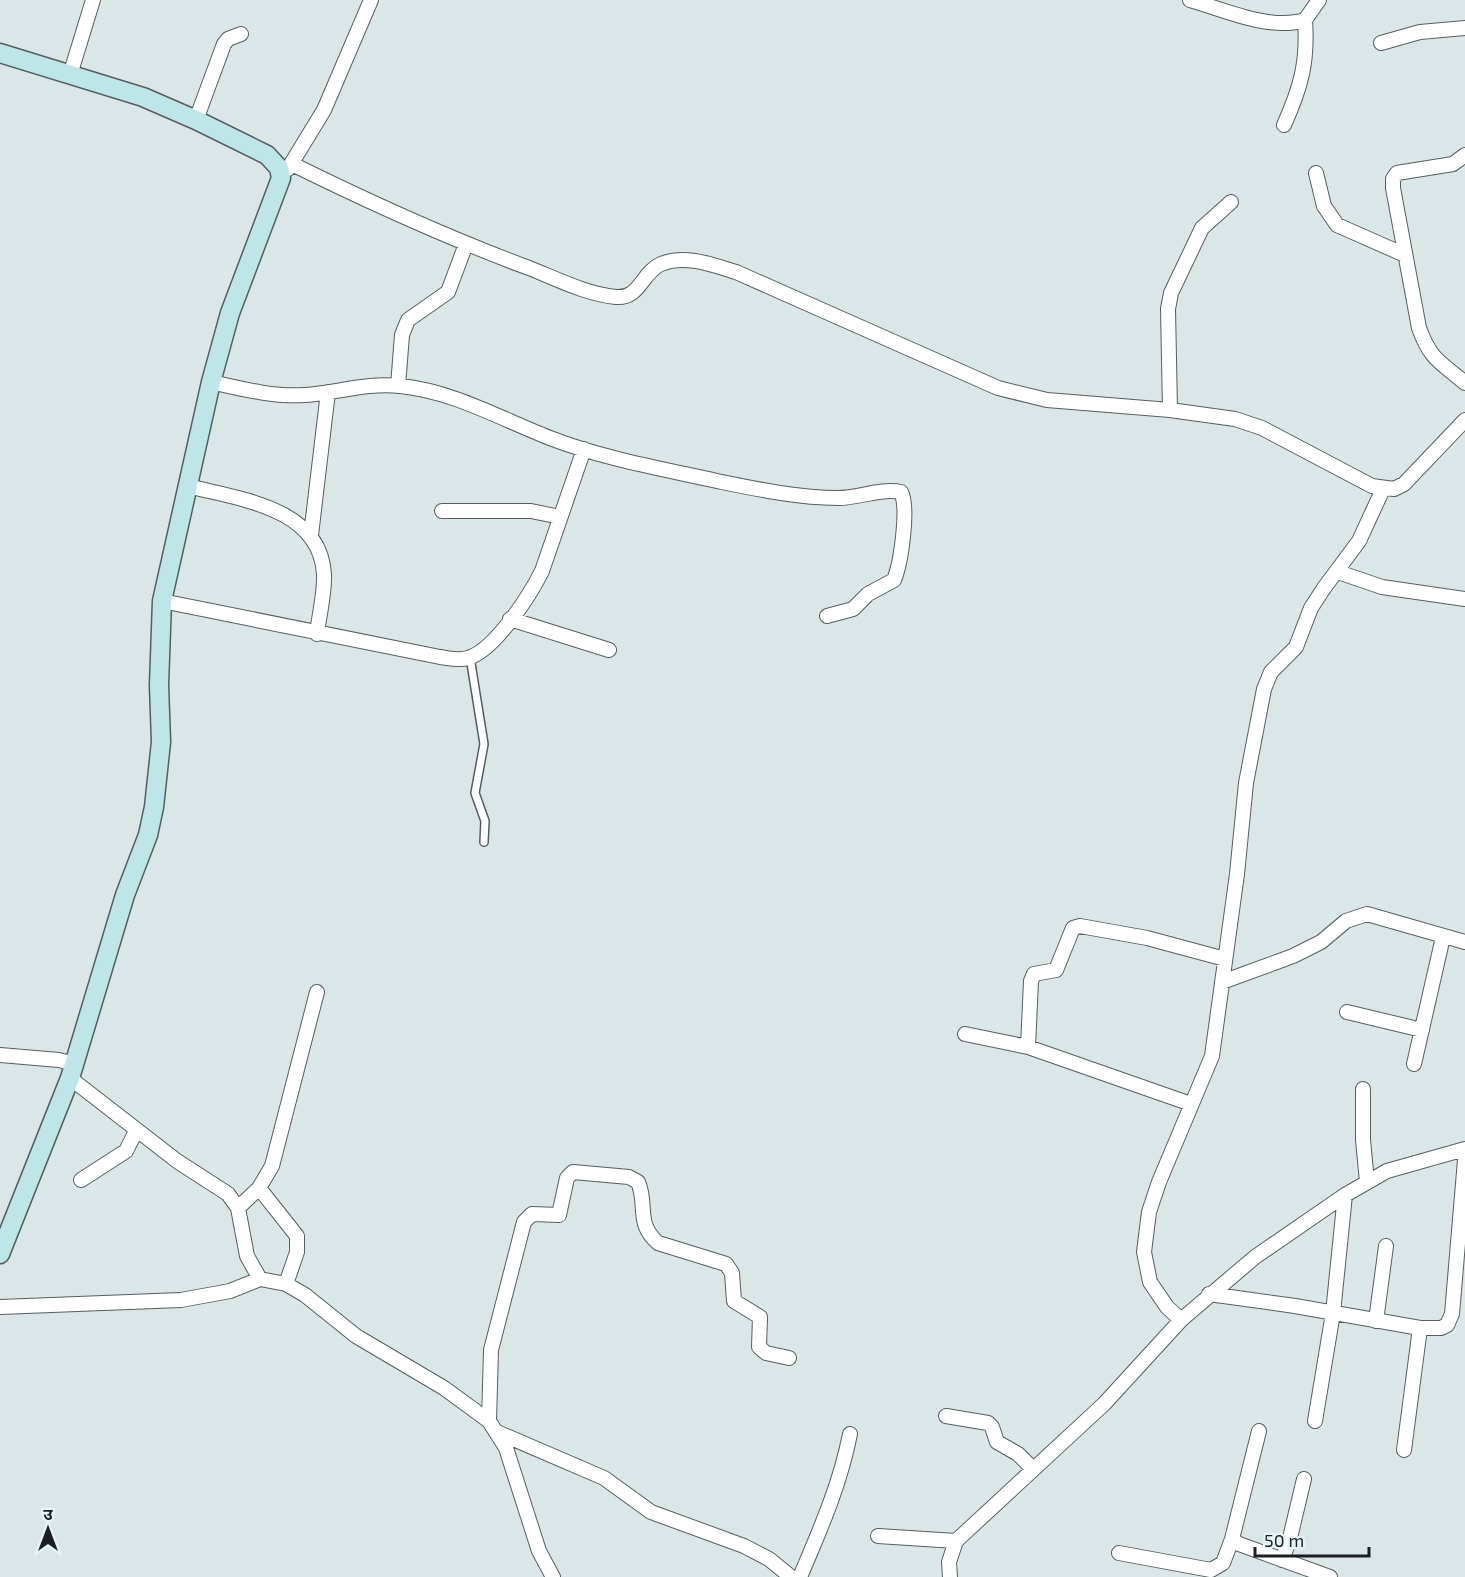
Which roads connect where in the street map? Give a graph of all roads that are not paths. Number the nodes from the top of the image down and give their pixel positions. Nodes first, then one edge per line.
1 (93, 0) edge
2 (371, 0) edge
3 (1190, 0) edge
4 (1319, 0) edge
5 (1305, 20) junction
6 (1465, 28) edge
7 (241, 34) dead end
8 (1381, 43) dead end
9 (0, 52) edge
10 (70, 75) junction
11 (196, 120) junction
12 (1284, 125) dead end
13 (1465, 155) edge
14 (286, 171) junction
15 (1316, 173) dead end
16 (1231, 202) dead end
17 (466, 244) junction
18 (1406, 255) junction
19 (211, 382) junction
20 (1465, 383) edge
21 (398, 386) junction
22 (328, 392) junction
23 (1170, 410) junction
24 (1465, 420) edge
25 (584, 448) junction
26 (188, 486) junction
27 (1383, 489) junction
28 (442, 511) dead end
29 (560, 517) junction
30 (310, 536) junction
31 (1338, 572) junction
32 (1465, 599) edge
33 (162, 602) junction
34 (827, 616) dead end
35 (510, 619) junction
36 (317, 634) junction
37 (609, 650) dead end
38 (470, 657) junction
39 (484, 842) dead end
40 (1443, 937) junction
41 (1465, 942) edge
42 (1225, 959) junction
43 (1222, 982) junction
44 (317, 992) dead end
45 (1347, 1012) dead end
46 (1422, 1030) junction
47 (965, 1034) dead end
48 (1028, 1047) junction
49 (0, 1055) edge
50 (1414, 1064) dead end
51 (72, 1071) junction
52 (1363, 1089) dead end
53 (1191, 1104) junction
54 (136, 1131) junction
55 (1465, 1149) edge
56 (1465, 1160) edge
57 (81, 1180) dead end
58 (1367, 1182) junction
59 (259, 1188) junction
60 (1346, 1195) junction
61 (238, 1208) junction
62 (1386, 1246) dead end
63 (0, 1254) edge
64 (260, 1279) junction
65 (286, 1284) junction
66 (1209, 1294) junction
67 (0, 1307) edge
68 (1333, 1313) junction
69 (1180, 1320) junction
70 (1376, 1321) junction
71 (1420, 1328) junction
72 (789, 1358) dead end
73 (946, 1416) dead end
74 (1315, 1421) dead end
75 (493, 1426) junction
76 (1259, 1431) dead end
77 (850, 1434) dead end
78 (1404, 1450) dead end
79 (1033, 1469) junction
80 (1304, 1479) dead end
81 (878, 1536) dead end
82 (1232, 1539) junction
83 (956, 1541) junction
84 (1119, 1553) dead end
85 (1282, 1560) junction
86 (553, 1577) edge
87 (791, 1577) edge
88 (800, 1577) edge
89 (951, 1577) edge
90 (1330, 1577) edge

1 - 10 street
2 - 14 street
3 - 5 street
4 - 5 street
5 - 12 street
6 - 8 street
7 - 11 street
9 - 10 street
10 - 11 street
11 - 14 street
13 - 18 street
14 - 17 street
14 - 19 street
15 - 18 street
16 - 23 street
17 - 21 street
17 - 23 street
18 - 20 street
19 - 22 street
19 - 26 street
21 - 22 street
21 - 25 street
22 - 30 street
23 - 27 street
24 - 27 street
25 - 29 street
25 - 34 street
26 - 30 street
26 - 33 street
27 - 31 street
28 - 29 street
29 - 35 street
30 - 36 street
31 - 32 street
31 - 42 street
33 - 36 street
33 - 51 street
35 - 37 street
35 - 38 street
36 - 38 street
38 - 39 lane
40 - 41 street
40 - 43 street
40 - 46 street
42 - 43 street
42 - 48 street
43 - 53 street
44 - 59 street
45 - 46 street
46 - 50 street
47 - 48 street
48 - 53 street
49 - 51 street
51 - 54 street
51 - 63 street
52 - 58 street
53 - 69 street
54 - 57 street
54 - 61 street
55 - 58 street
56 - 71 street
58 - 60 street
59 - 61 street
59 - 65 street
60 - 66 street
60 - 68 street
61 - 64 street
62 - 70 street
64 - 65 street
64 - 67 street
65 - 75 street
66 - 68 street
66 - 69 street
68 - 70 street
68 - 74 street
69 - 79 street
70 - 71 street
71 - 78 street
72 - 75 street
73 - 79 street
75 - 86 street
75 - 87 street
76 - 82 street
77 - 88 street
79 - 83 street
80 - 85 street
81 - 83 street
82 - 84 street
82 - 85 street
83 - 89 street
85 - 90 street

